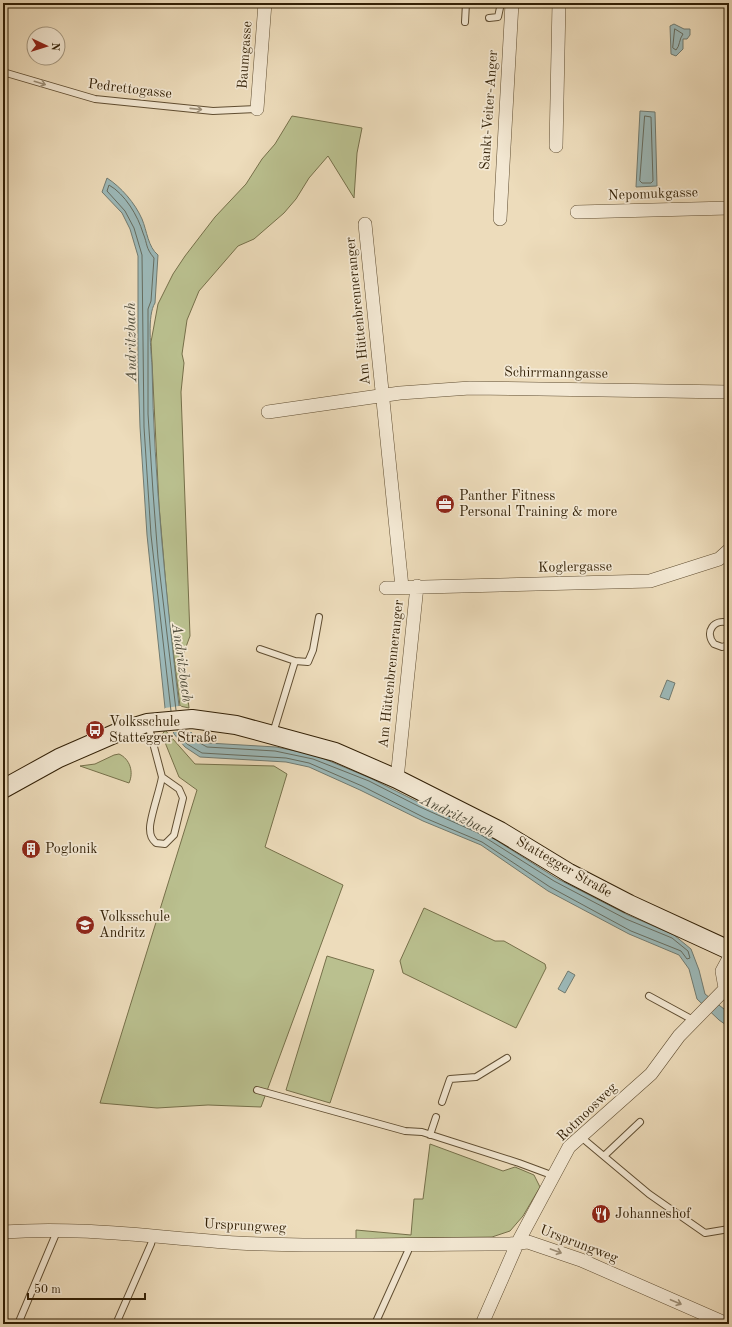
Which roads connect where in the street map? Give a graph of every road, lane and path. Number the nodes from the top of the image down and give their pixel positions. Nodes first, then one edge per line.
1 (265, 3) edge
2 (466, 3) edge
3 (501, 3) edge
4 (512, 3) edge
5 (559, 3) edge
6 (489, 18) dead end
7 (465, 22) dead end
8 (3, 72) edge
9 (258, 109) joint
10 (556, 146) dead end
11 (729, 208) edge
12 (577, 212) dead end
13 (500, 219) dead end
14 (365, 224) dead end
15 (729, 392) edge
16 (383, 395) junction
17 (268, 412) dead end
18 (729, 550) edge
19 (417, 586) junction
20 (402, 587) junction
21 (386, 588) dead end
22 (320, 617) dead end
23 (729, 623) edge
24 (729, 645) edge
25 (260, 649) dead end
26 (295, 661) junction
27 (147, 723) junction
28 (273, 734) junction
29 (162, 777) junction
30 (397, 779) junction
31 (3, 789) edge
32 (729, 950) edge
33 (729, 958) edge
34 (727, 986) edge
35 (649, 996) dead end
36 (696, 1017) junction
37 (507, 1058) dead end
38 (257, 1090) dead end
39 (442, 1102) dead end
40 (436, 1118) dead end
41 (640, 1122) dead end
42 (430, 1135) junction
43 (581, 1137) junction
44 (604, 1156) junction
45 (554, 1176) junction
46 (58, 1229) junction
47 (729, 1229) edge
48 (3, 1232) edge
49 (153, 1236) junction
50 (518, 1242) junction
51 (409, 1244) junction
52 (18, 1324) edge
53 (116, 1324) edge
54 (376, 1324) edge
55 (482, 1324) edge
56 (727, 1324) edge

1 - 9 street, Baumgasse
2 - 7 lane
3 - 6 lane
4 - 13 street, Sankt-Veiter-Anger
5 - 10 street
8 -> 9 lane, Pedrettogasse
11 - 12 street, Nepomukgasse
14 - 16 street, Am Hüttenbrenneranger
15 - 16 street, Schirrmanngasse
16 - 17 street, Am Hüttenbrenneranger
16 - 20 street, Am Hüttenbrenneranger
18 - 19 street, Koglergasse
19 - 20 street, Am Hüttenbrenneranger
19 - 30 street, Am Hüttenbrenneranger
20 - 21 street, Am Hüttenbrenneranger
22 - 26 lane
23 - 24 lane
25 - 26 lane
26 - 28 lane
27 - 28 street, Stattegger Straße
27 - 29 lane
27 - 31 street, Stattegger Straße
28 - 30 street, Stattegger Straße
29 - 29 lane
30 - 32 street, Stattegger Straße
33 - 34 street, Rotmoosweg
34 - 36 street, Rotmoosweg
35 - 36 lane
36 - 43 street, Rotmoosweg
37 - 39 lane
38 - 42 lane
40 - 42 lane
41 - 44 lane
42 - 45 lane
43 - 44 lane
43 - 45 street, Rotmoosweg
44 - 47 lane
45 - 50 street, Rotmoosweg
46 - 48 street, Ursprungweg
46 - 49 street, Ursprungweg
46 - 52 lane
49 - 51 street, Ursprungweg
49 - 53 lane
50 - 51 street, Ursprungweg
50 - 55 street, Rotmoosweg
50 -> 56 street, Ursprungweg
51 - 54 lane

